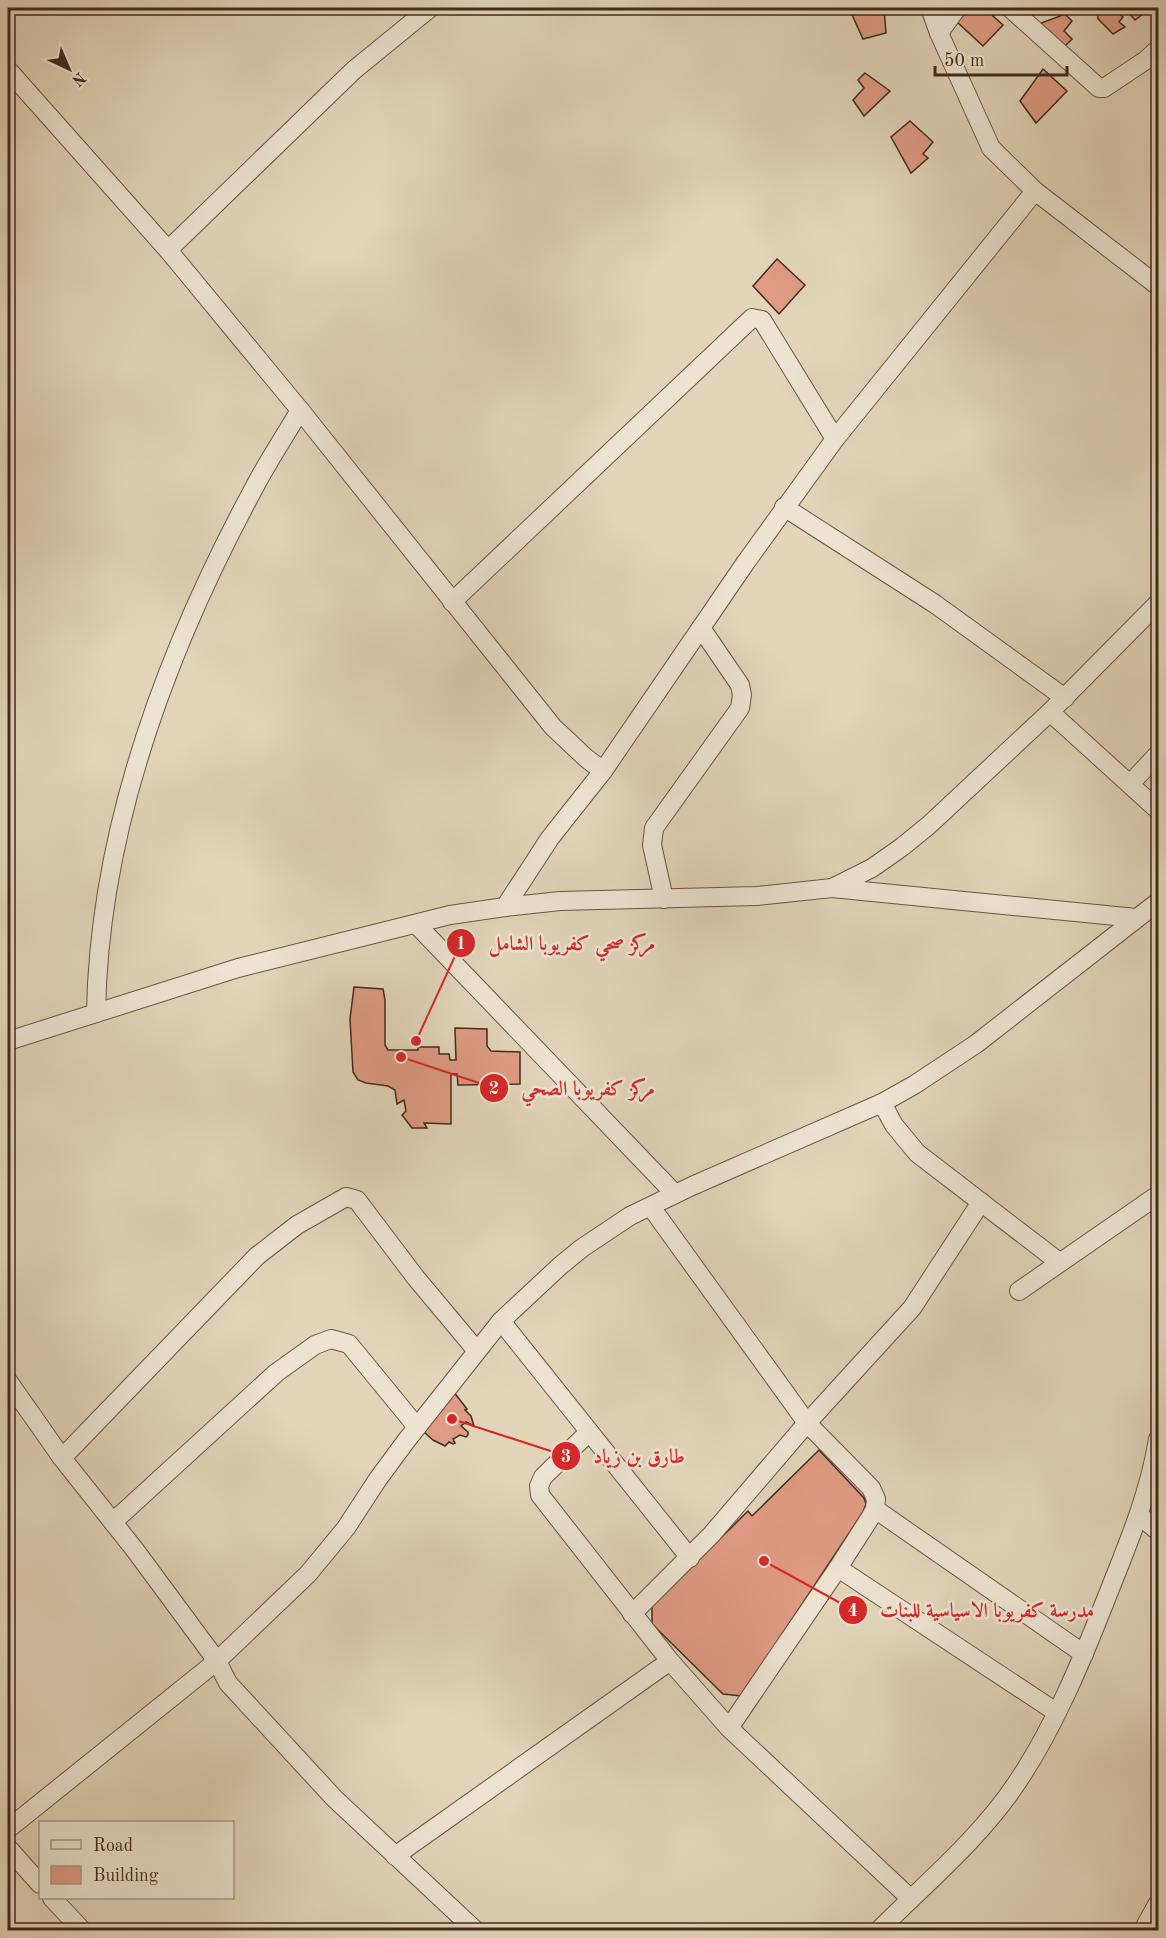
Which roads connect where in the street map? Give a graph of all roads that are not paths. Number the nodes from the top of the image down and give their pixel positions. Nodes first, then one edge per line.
1 (430, 8) edge
2 (930, 8) edge
3 (957, 8) edge
4 (1010, 8) edge
5 (939, 33) junction
6 (1158, 48) edge
7 (11, 80) edge
8 (1035, 191) junction
9 (168, 250) junction
10 (1158, 286) edge
11 (300, 410) junction
12 (835, 439) junction
13 (784, 507) junction
14 (452, 602) junction
15 (1158, 603) edge
16 (701, 628) junction
17 (1065, 698) junction
18 (1050, 712) junction
19 (1158, 754) edge
20 (603, 771) junction
21 (1130, 784) junction
22 (1158, 810) edge
23 (832, 888) junction
24 (664, 899) junction
25 (1158, 902) edge
26 (505, 907) junction
27 (1136, 918) junction
28 (416, 924) junction
29 (96, 1013) junction
30 (8, 1041) edge
31 (882, 1103) junction
32 (675, 1194) junction
33 (1158, 1195) edge
34 (981, 1202) junction
35 (651, 1207) junction
36 (1059, 1262) junction
37 (1019, 1290) dead end
38 (501, 1321) junction
39 (477, 1351) junction
40 (8, 1381) edge
41 (807, 1423) junction
42 (417, 1427) junction
43 (588, 1433) junction
44 (1158, 1439) edge
45 (62, 1458) junction
46 (874, 1509) junction
47 (1140, 1516) junction
48 (113, 1522) junction
49 (1158, 1531) edge
50 (690, 1558) junction
51 (838, 1568) junction
52 (632, 1614) junction
53 (1084, 1654) junction
54 (217, 1661) junction
55 (670, 1661) junction
56 (1056, 1712) junction
57 (729, 1728) junction
58 (8, 1829) edge
59 (8, 1848) edge
60 (395, 1856) junction
61 (39, 1883) edge
62 (53, 1899) edge
63 (911, 1899) junction
64 (1158, 1904) edge
65 (454, 1924) edge
66 (82, 1930) edge
67 (475, 1930) edge
68 (879, 1930) edge
69 (1143, 1930) edge

1 - 9 street
2 - 5 street
3 - 5 street
4 - 6 street
5 - 8 street
7 - 9 street
8 - 10 street
8 - 12 street
9 - 11 street
11 - 14 street
11 - 29 street
12 - 13 street
12 - 14 street
13 - 16 street
13 - 17 street
14 - 20 street
15 - 17 street
16 - 20 street
16 - 24 street
17 - 18 street
18 - 21 street
18 - 23 street
19 - 21 street
20 - 26 street
21 - 22 street
23 - 24 street
23 - 27 street
24 - 26 street
25 - 27 street
26 - 28 street
27 - 31 street
28 - 29 street
28 - 32 street
29 - 30 street
31 - 32 street
31 - 34 street
32 - 35 street
33 - 36 street
34 - 36 street
34 - 41 street
35 - 38 street
35 - 41 street
36 - 37 street
38 - 39 street
38 - 43 street
39 - 42 street
39 - 45 street
40 - 45 street
41 - 46 street
41 - 50 street
42 - 48 street
42 - 54 street
43 - 50 street
43 - 52 street
44 - 47 street
45 - 48 street
46 - 51 street
46 - 53 street
47 - 49 street
47 - 53 street
48 - 54 street
50 - 52 street
51 - 56 street
51 - 57 street
52 - 55 street
53 - 56 street
54 - 58 street
54 - 60 street
55 - 57 street
55 - 60 street
56 - 63 street
57 - 63 street
59 - 61 street
60 - 65 street
62 - 66 street
63 - 68 street
64 - 69 street
65 - 67 street

